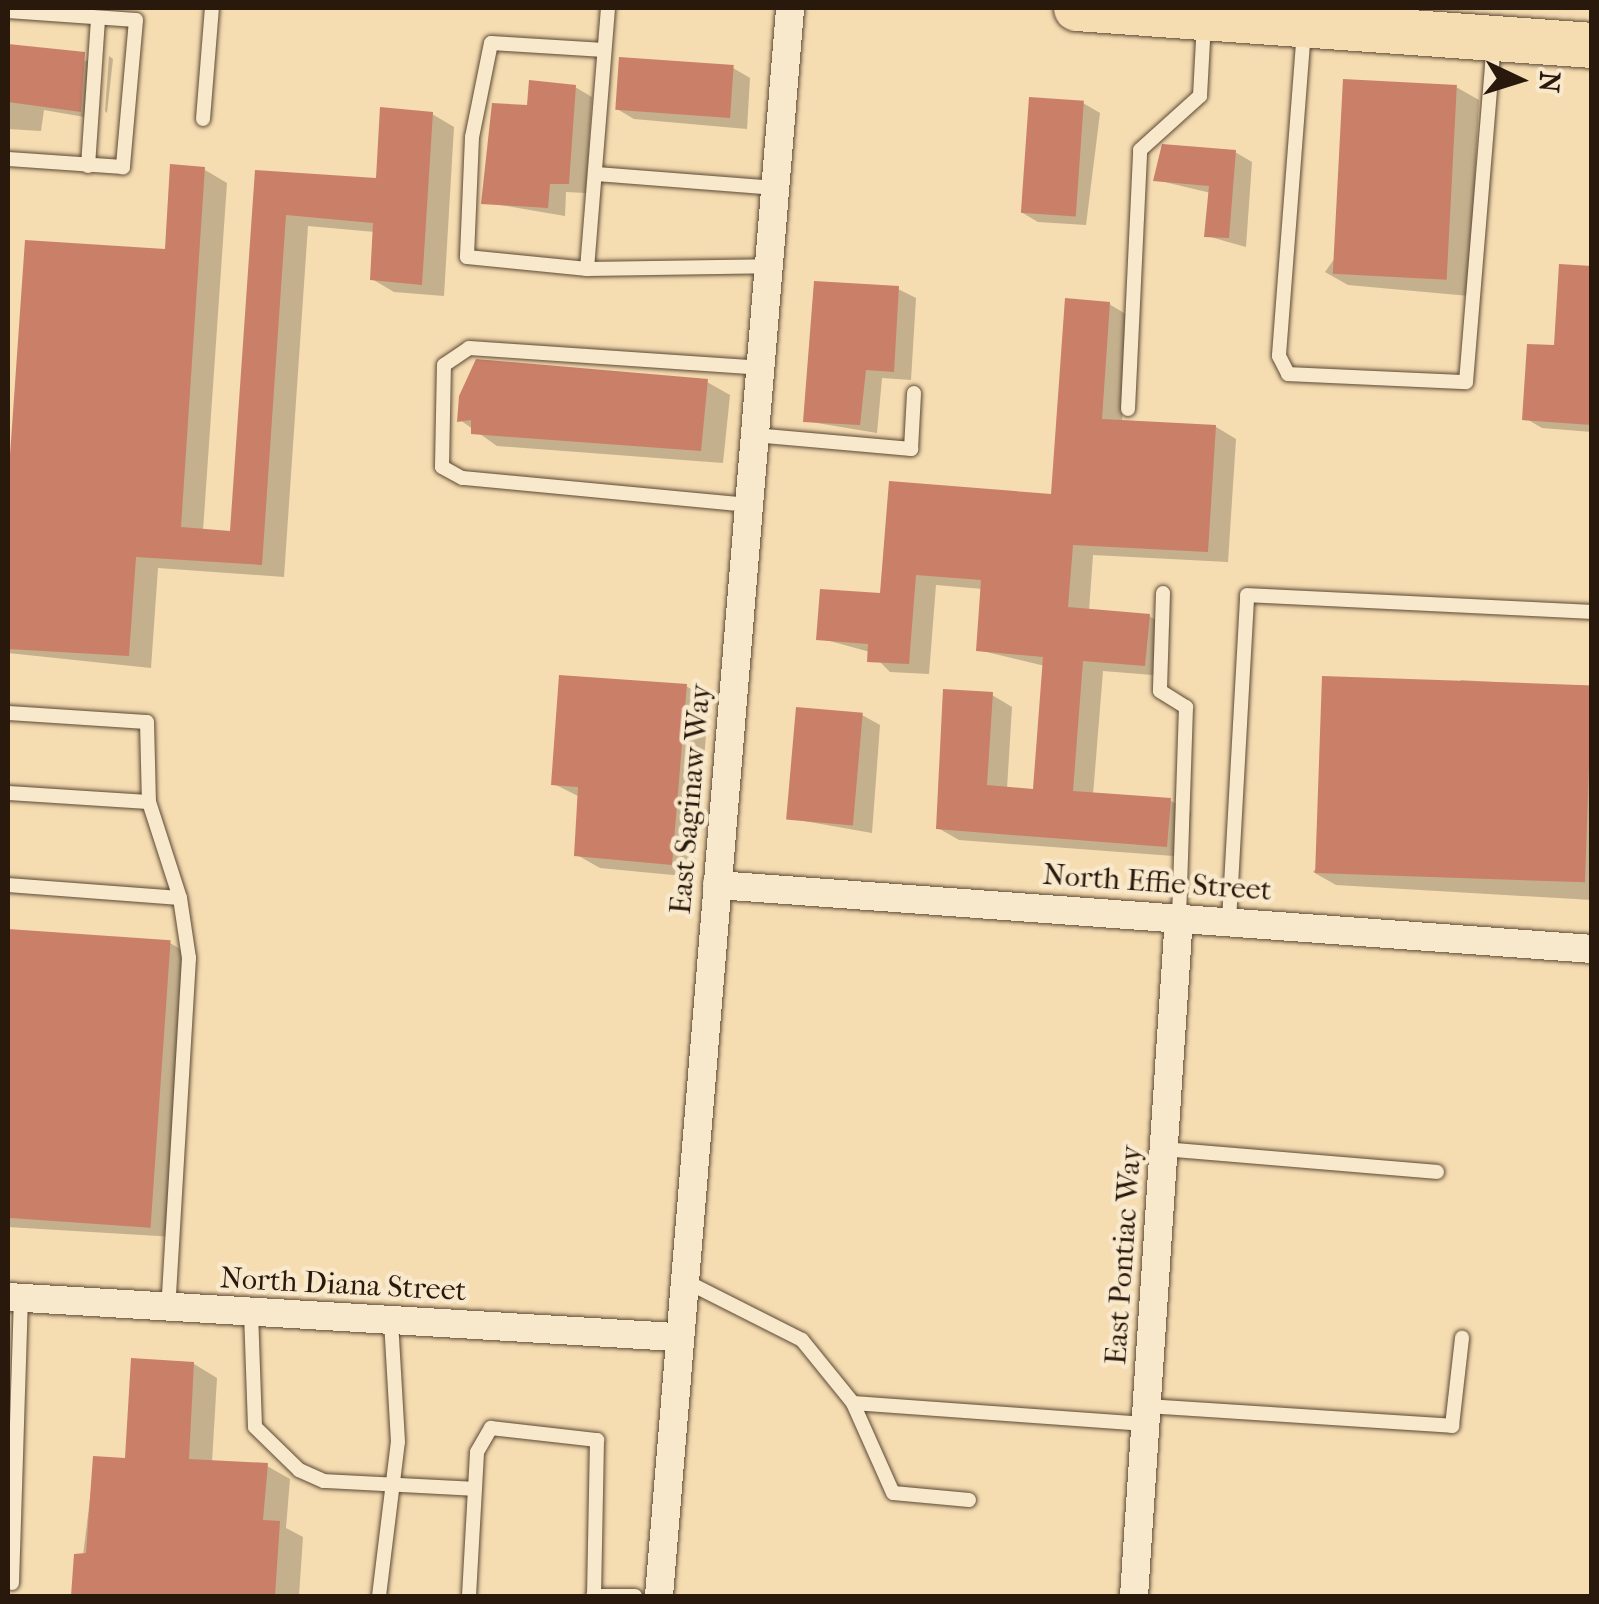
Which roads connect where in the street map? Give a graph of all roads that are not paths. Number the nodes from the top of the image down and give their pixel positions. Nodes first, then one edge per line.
1 (212, 8) edge
2 (608, 8) edge
3 (790, 8) edge
4 (1076, 8) edge
5 (8, 11) edge
6 (136, 14) edge
7 (1204, 17) junction
8 (98, 18) junction
9 (1305, 24) junction
10 (1494, 38) junction
11 (1592, 45) edge
12 (604, 50) junction
13 (203, 120) dead end
14 (8, 158) edge
15 (88, 166) junction
16 (597, 174) junction
17 (775, 188) junction
18 (768, 266) junction
19 (586, 269) junction
20 (760, 368) junction
21 (914, 394) dead end
22 (1128, 408) dead end
23 (754, 436) junction
24 (749, 505) junction
25 (1163, 592) dead end
26 (1592, 612) edge
27 (8, 714) edge
28 (8, 793) edge
29 (149, 802) junction
30 (8, 885) edge
31 (717, 885) junction
32 (180, 898) junction
33 (1179, 917) junction
34 (1229, 921) junction
35 (1592, 949) edge
36 (1164, 1149) junction
37 (1437, 1172) dead end
38 (680, 1279) junction
39 (14, 1298) edge
40 (168, 1307) junction
41 (252, 1312) junction
42 (391, 1320) junction
43 (675, 1337) junction
44 (1462, 1338) dead end
45 (12, 1372) edge
46 (853, 1403) junction
47 (1146, 1416) junction
48 (393, 1486) junction
49 (475, 1489) junction
50 (969, 1500) dead end
51 (12, 1583) dead end
52 (593, 1595) edge
53 (380, 1596) edge
54 (469, 1596) edge
55 (635, 1596) edge
56 (659, 1596) edge
57 (1134, 1596) edge

1 - 13 lane
2 - 12 lane
3 - 17 street, East Saginaw Way
4 - 7 main road
5 - 8 lane
6 - 8 lane
6 - 15 lane
7 - 9 main road
7 - 22 lane
8 - 15 lane
9 - 10 main road
9 - 10 lane
10 - 11 main road
12 - 16 lane
12 - 19 lane
14 - 15 lane
16 - 17 lane
16 - 19 lane
17 - 18 street, East Saginaw Way
18 - 19 lane
18 - 20 street, East Saginaw Way
20 - 23 street, East Saginaw Way
20 - 24 lane
21 - 23 lane
23 - 24 street, East Saginaw Way
24 - 31 street, East Saginaw Way
25 - 33 lane
26 - 34 lane
27 - 29 lane
28 - 29 lane
29 - 32 lane
30 - 32 lane
31 - 33 street, North Effie Street
31 - 38 street, East Saginaw Way
32 - 40 lane
33 - 34 street, North Effie Street
33 - 36 street, East Pontiac Way
34 - 35 street, North Effie Street
36 - 37 lane
36 - 47 street, East Pontiac Way
38 - 43 street, East Saginaw Way
38 - 46 lane
39 - 40 street, North Diana Street
39 - 45 lane
40 - 41 street, North Diana Street
41 - 42 street, North Diana Street
41 - 48 lane
42 - 43 street, North Diana Street
42 - 48 lane
43 - 56 street, East Saginaw Way
44 - 47 lane
45 - 51 lane
46 - 47 lane
46 - 50 lane
47 - 57 street, East Pontiac Way
48 - 49 lane
48 - 53 lane
49 - 52 lane
49 - 54 lane
52 - 55 lane

